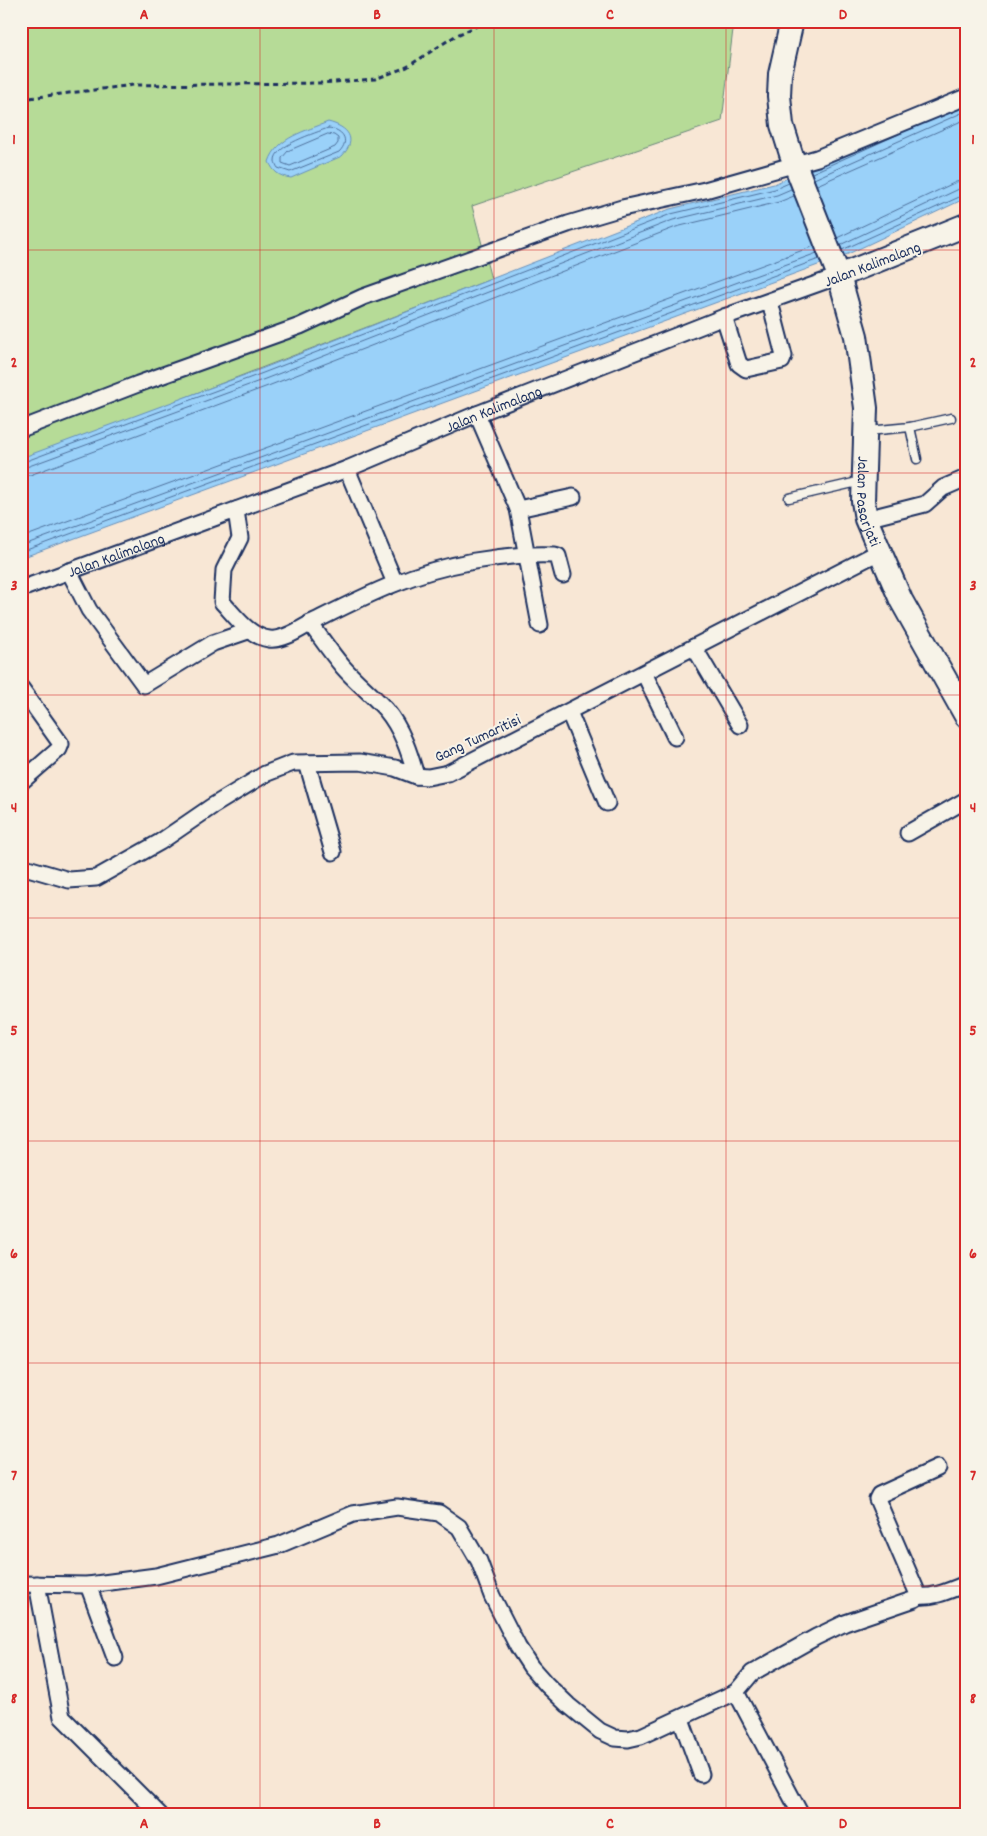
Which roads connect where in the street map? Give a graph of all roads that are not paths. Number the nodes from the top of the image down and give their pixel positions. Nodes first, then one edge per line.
1 (792, 21) edge
2 (966, 97) edge
3 (797, 169) junction
4 (966, 226) edge
5 (837, 271) junction
6 (770, 302) junction
7 (724, 317) junction
8 (477, 414) junction
9 (951, 418) dead end
10 (910, 427) junction
11 (21, 428) edge
12 (866, 432) junction
13 (917, 459) dead end
14 (347, 469) junction
15 (966, 478) edge
16 (864, 481) junction
17 (573, 496) dead end
18 (789, 498) dead end
19 (518, 509) junction
20 (236, 510) junction
21 (866, 519) junction
22 (880, 552) junction
23 (527, 554) junction
24 (69, 571) junction
25 (563, 575) dead end
26 (395, 583) junction
27 (21, 589) edge
28 (310, 623) junction
29 (540, 625) dead end
30 (248, 631) junction
31 (694, 647) junction
32 (644, 673) junction
33 (21, 688) edge
34 (569, 712) junction
35 (966, 716) edge
36 (740, 725) dead end
37 (675, 737) dead end
38 (307, 763) junction
39 (416, 776) junction
40 (21, 782) edge
41 (966, 800) edge
42 (607, 803) dead end
43 (908, 832) dead end
44 (333, 852) dead end
45 (21, 866) edge
46 (938, 1468) dead end
47 (21, 1584) edge
48 (37, 1584) junction
49 (88, 1584) junction
50 (966, 1584) edge
51 (918, 1596) junction
52 (115, 1658) dead end
53 (736, 1692) junction
54 (681, 1719) junction
55 (701, 1774) dead end
56 (160, 1815) edge
57 (802, 1815) edge

1 - 3 main road, Jalan Pasarjati
2 - 3 street
3 - 5 main road, Jalan Pasarjati
3 - 11 street
4 - 5 main road, Jalan Kalimalang
5 - 6 street, Jalan Kalimalang
5 - 12 main road, Jalan Pasarjati
6 - 7 street, Jalan Kalimalang
6 - 7 street
7 - 8 street, Jalan Kalimalang
8 - 14 street, Jalan Kalimalang
8 - 19 street
9 - 10 lane
10 - 12 lane
10 - 13 lane
12 - 16 main road, Jalan Pasarjati
14 - 20 street, Jalan Kalimalang
14 - 26 street
15 - 21 street
16 - 18 lane
16 - 21 main road, Jalan Pasarjati
17 - 19 street
19 - 23 street
20 - 24 street, Jalan Kalimalang
20 - 30 street
21 - 22 main road, Jalan Pasarjati
22 - 31 street, Gang Tumaritisi
22 - 35 main road, Jalan Pasarjati
23 - 25 street
23 - 26 street
23 - 29 street
24 - 27 street, Jalan Kalimalang
24 - 30 street
26 - 28 street
28 - 30 street
28 - 39 street
31 - 32 street, Gang Tumaritisi
31 - 36 street
32 - 34 street, Gang Tumaritisi
32 - 37 street
33 - 40 street
34 - 39 street, Gang Tumaritisi
34 - 42 street
38 - 39 street, Gang Tumaritisi
38 - 44 street
38 - 45 street, Gang Tumaritisi
41 - 43 street
46 - 51 street
47 - 48 street
48 - 49 street
48 - 56 street
49 - 52 street
49 - 54 street
50 - 51 street
51 - 53 street
53 - 54 street
53 - 57 street
54 - 55 street

